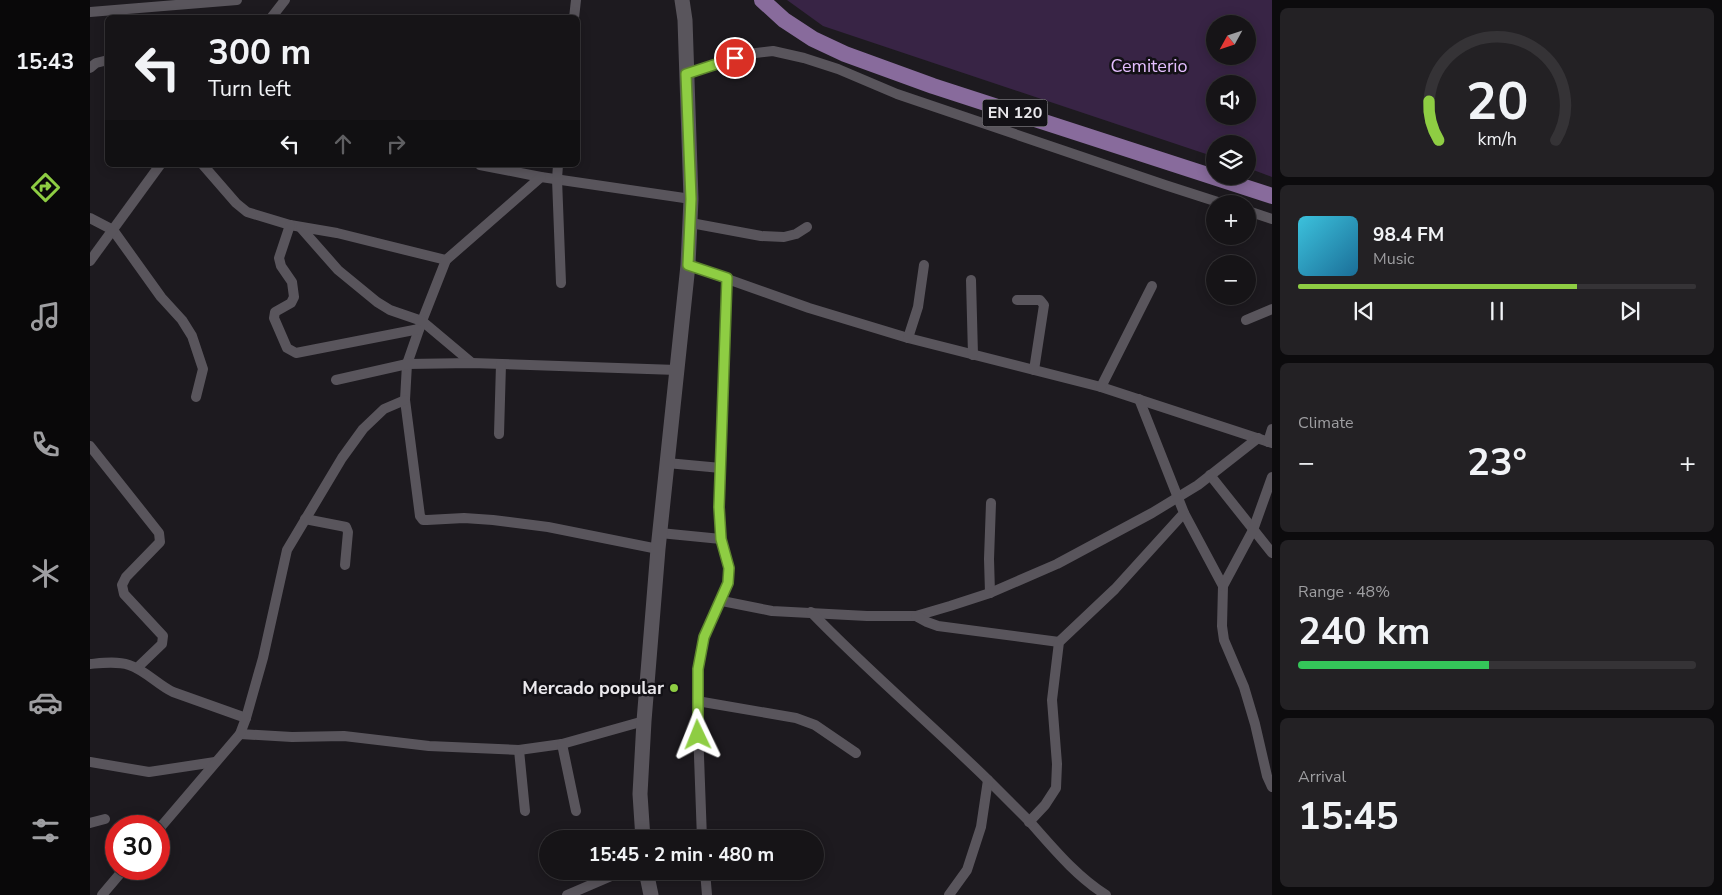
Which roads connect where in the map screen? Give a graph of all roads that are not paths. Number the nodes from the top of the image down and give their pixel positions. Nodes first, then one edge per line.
1 (237, 0) edge
2 (284, 0) edge
3 (576, 0) edge
4 (682, 0) edge
5 (690, 0) edge
6 (762, 2) edge
7 (90, 12) edge
8 (273, 15) edge
9 (574, 15) edge
10 (685, 20) junction
11 (105, 61) edge
12 (90, 68) edge
13 (686, 74) junction
14 (159, 167) edge
15 (205, 167) edge
16 (490, 167) edge
17 (558, 167) edge
18 (541, 177) junction
19 (557, 179) junction
20 (1272, 196) edge
21 (1206, 198) edge
22 (691, 199) junction
23 (1256, 213) edge
24 (90, 218) edge
25 (1272, 218) edge
26 (691, 223) junction
27 (290, 226) junction
28 (807, 227) dead end
29 (301, 228) junction
30 (112, 230) junction
31 (446, 260) junction
32 (90, 261) edge
33 (688, 265) junction
34 (924, 265) dead end
35 (727, 278) junction
36 (971, 280) dead end
37 (562, 283) dead end
38 (1152, 286) dead end
39 (1017, 300) dead end
40 (1272, 309) edge
41 (1246, 320) dead end
42 (420, 325) junction
43 (908, 338) junction
44 (973, 355) junction
45 (472, 363) junction
46 (407, 364) junction
47 (501, 364) junction
48 (677, 370) junction
49 (1034, 370) junction
50 (336, 380) dead end
51 (1101, 387) junction
52 (196, 397) dead end
53 (1139, 399) junction
54 (405, 400) junction
55 (1272, 429) edge
56 (499, 434) dead end
57 (1266, 441) edge
58 (90, 446) edge
59 (667, 463) junction
60 (721, 468) junction
61 (1210, 476) junction
62 (1272, 477) edge
63 (1179, 498) junction
64 (991, 502) dead end
65 (1184, 513) junction
66 (305, 519) junction
67 (1252, 530) junction
68 (660, 533) junction
69 (721, 539) junction
70 (658, 549) junction
71 (1272, 553) edge
72 (345, 565) dead end
73 (1223, 586) junction
74 (990, 593) junction
75 (722, 601) junction
76 (811, 612) junction
77 (916, 616) junction
78 (1059, 642) junction
79 (90, 664) edge
80 (137, 668) junction
81 (696, 701) junction
82 (246, 718) junction
83 (644, 721) junction
84 (240, 734) junction
85 (562, 744) junction
86 (519, 750) junction
87 (856, 753) dead end
88 (90, 762) edge
89 (215, 762) junction
90 (988, 780) junction
91 (1272, 787) edge
92 (525, 811) dead end
93 (576, 812) dead end
94 (170, 815) edge
95 (105, 819) dead end
96 (1029, 822) junction
97 (90, 823) edge
98 (642, 830) edge
99 (702, 830) edge
100 (115, 880) edge
101 (603, 880) edge
102 (648, 880) edge
103 (706, 880) edge
104 (102, 895) edge
105 (567, 895) edge
106 (651, 895) edge
107 (707, 895) edge
108 (949, 895) edge
109 (1106, 895) edge

1 - 7 street
2 - 8 street
3 - 9 street
4 - 10 street
5 - 10 street
6 - 20 main road, EN 120
10 - 13 street
11 - 12 street
13 - 21 street
13 - 22 street
14 - 30 street
15 - 27 street
16 - 18 street
17 - 19 street
18 - 19 street
18 - 31 street
19 - 22 street
19 - 37 street
22 - 26 street
23 - 25 street
24 - 30 street
26 - 28 street
26 - 33 street
27 - 29 street
27 - 42 street
29 - 31 street
29 - 42 street
30 - 32 street
30 - 52 street
31 - 42 street
33 - 35 street
33 - 48 street
34 - 43 street
35 - 43 street
35 - 60 street
36 - 44 street
38 - 51 street
39 - 49 street
40 - 41 street
42 - 45 street
42 - 46 street
43 - 44 street
44 - 49 street
45 - 46 street
45 - 47 street
46 - 50 street
46 - 54 street
47 - 48 street
47 - 56 street
48 - 59 street
49 - 51 street
51 - 53 street
53 - 57 street
53 - 63 street
54 - 66 street
54 - 70 street
55 - 57 street
57 - 61 street
58 - 80 street
59 - 60 street
59 - 68 street
60 - 69 street
61 - 63 street
61 - 67 street
62 - 67 street
63 - 65 street
63 - 74 street
64 - 74 street
65 - 73 street
65 - 78 street
66 - 72 street
66 - 82 street
67 - 71 street
67 - 73 street
68 - 69 street
68 - 70 street
69 - 75 street
70 - 83 street
73 - 91 street
74 - 77 street
75 - 76 street
75 - 81 street
76 - 77 street
76 - 90 street
77 - 78 street
78 - 96 street
79 - 80 street
80 - 82 street
81 - 87 street
81 - 99 street
82 - 84 street
83 - 85 street
83 - 98 street
84 - 86 street
84 - 89 street
85 - 86 street
85 - 93 street
86 - 92 street
88 - 89 street
89 - 94 street
90 - 96 street
90 - 108 street
95 - 97 street
96 - 109 street
100 - 104 street
101 - 105 street
102 - 106 street
103 - 107 street

